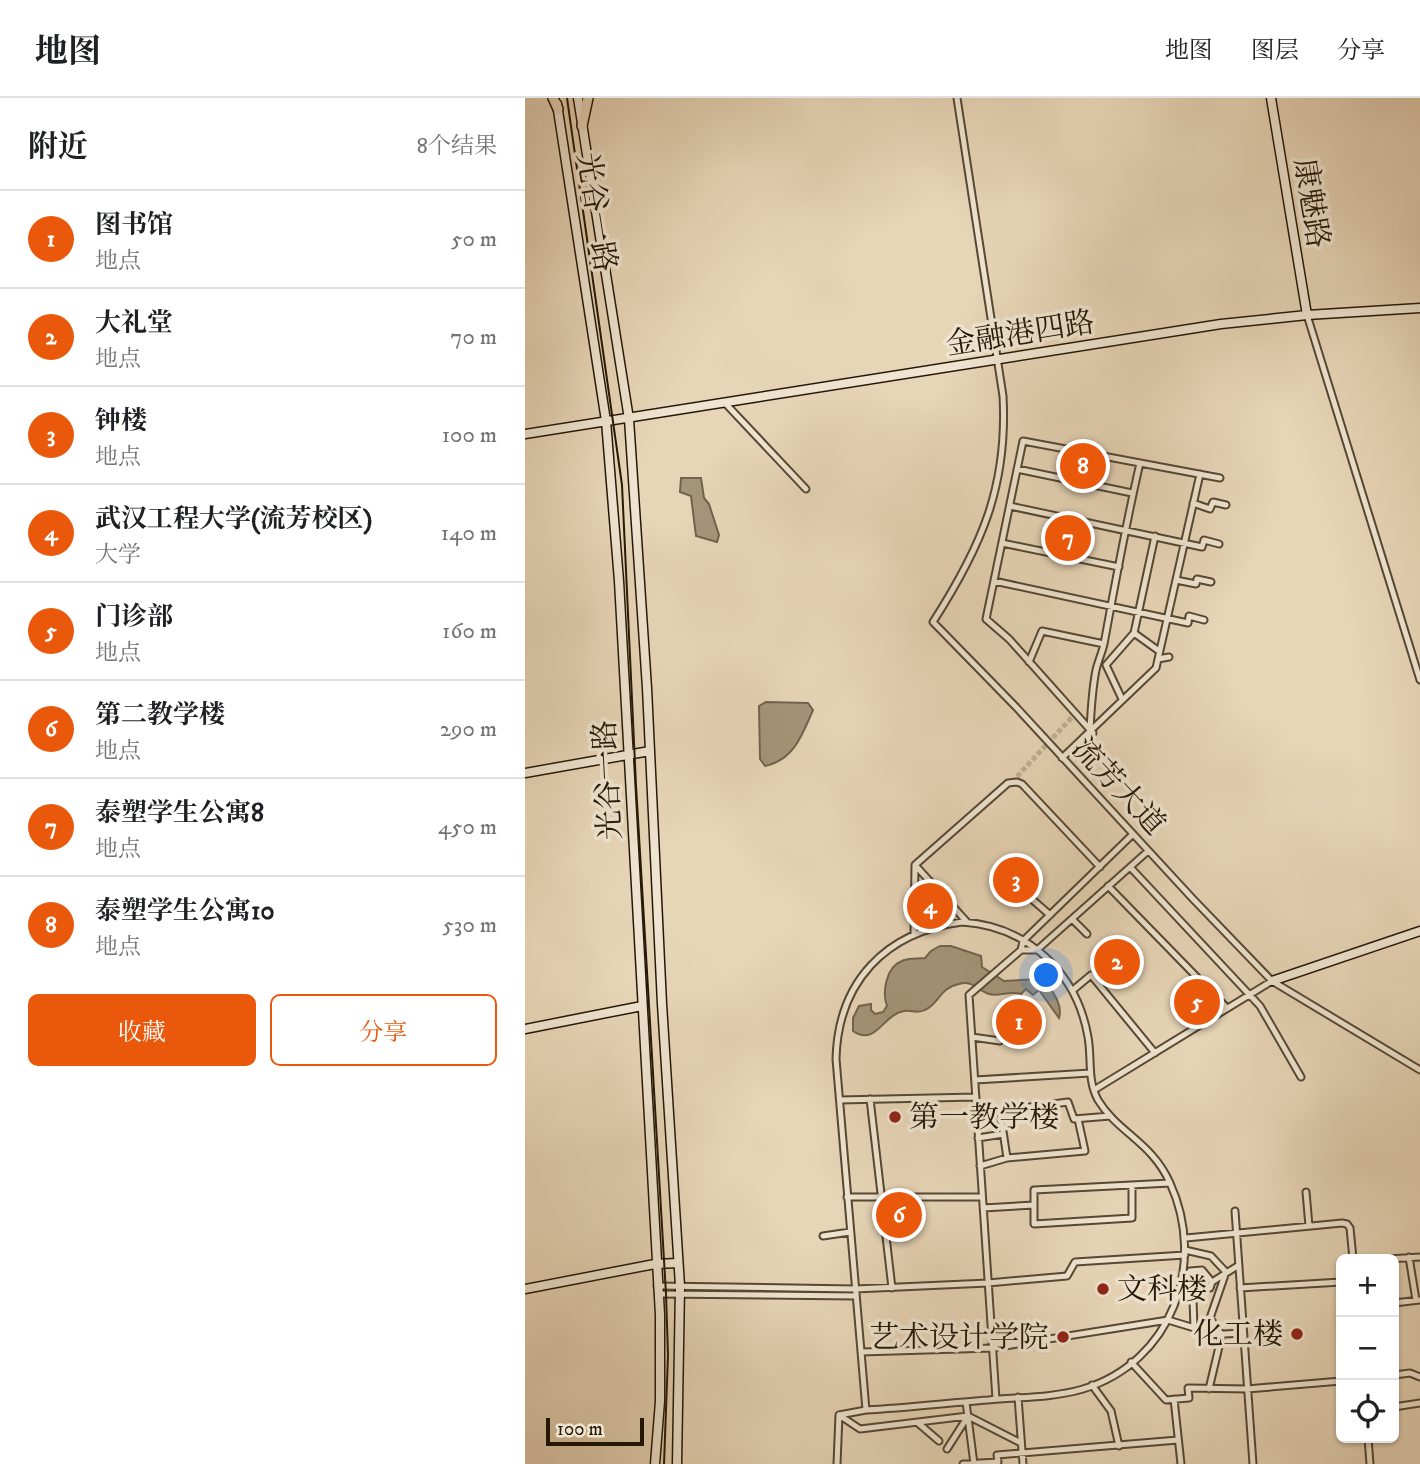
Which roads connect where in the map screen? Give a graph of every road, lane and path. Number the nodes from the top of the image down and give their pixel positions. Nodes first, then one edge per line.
1 (554, 98) edge
2 (578, 98) edge
3 (588, 98) edge
4 (957, 98) edge
5 (1271, 98) edge
6 (558, 109) joint
7 (582, 126) junction
8 (1420, 308) edge
9 (1307, 315) junction
10 (998, 359) junction
11 (725, 403) junction
12 (629, 419) junction
13 (606, 421) junction
14 (525, 434) edge
15 (1140, 463) junction
16 (1017, 469) junction
17 (1200, 474) junction
18 (1220, 478) dead end
19 (806, 489) dead end
20 (1132, 493) junction
21 (1193, 503) junction
22 (1226, 505) dead end
23 (1010, 506) junction
24 (1127, 530) junction
25 (1155, 536) junction
26 (1184, 542) junction
27 (1002, 543) junction
28 (1219, 544) dead end
29 (1119, 567) junction
30 (1176, 580) junction
31 (994, 582) junction
32 (1211, 582) dead end
33 (1110, 606) junction
34 (1138, 613) junction
35 (1167, 619) junction
36 (1204, 620) dead end
37 (1134, 633) junction
38 (1104, 644) junction
39 (1160, 651) junction
40 (1168, 657) dead end
41 (1158, 659) junction
42 (1029, 662) junction
43 (1420, 680) edge
44 (1122, 699) junction
45 (1092, 732) junction
46 (650, 751) junction
47 (628, 754) junction
48 (1062, 758) junction
49 (525, 773) edge
50 (1133, 835) junction
51 (1148, 850) junction
52 (915, 865) junction
53 (1100, 867) junction
54 (1129, 867) junction
55 (1108, 887) junction
56 (1026, 894) dead end
57 (1050, 915) junction
58 (1072, 919) junction
59 (967, 922) junction
60 (1420, 931) edge
61 (914, 934) junction
62 (1087, 934) dead end
63 (1023, 941) junction
64 (1021, 950) junction
65 (1037, 950) junction
66 (1272, 981) junction
67 (1073, 990) junction
68 (1249, 995) junction
69 (642, 1006) junction
70 (1227, 1008) junction
71 (525, 1029) edge
72 (972, 1037) junction
73 (1000, 1041) dead end
74 (1154, 1053) junction
75 (1420, 1070) edge
76 (1090, 1073) junction
77 (1301, 1077) dead end
78 (975, 1080) junction
79 (1094, 1090) junction
80 (976, 1097) junction
81 (870, 1099) junction
82 (839, 1100) junction
83 (977, 1110) junction
84 (1000, 1111) junction
85 (1110, 1116) junction
86 (1079, 1119) junction
87 (1003, 1134) junction
88 (978, 1138) junction
89 (1006, 1158) junction
90 (980, 1166) junction
91 (1170, 1182) junction
92 (1132, 1185) junction
93 (1306, 1192) dead end
94 (847, 1197) junction
95 (881, 1197) junction
96 (982, 1197) junction
97 (1034, 1205) junction
98 (983, 1208) junction
99 (1235, 1211) dead end
100 (1309, 1226) junction
101 (850, 1232) junction
102 (1236, 1233) junction
103 (823, 1236) dead end
104 (1186, 1238) junction
105 (1185, 1252) junction
106 (1353, 1254) edge
107 (1420, 1256) edge
108 (1409, 1257) junction
109 (1399, 1258) edge
110 (678, 1263) junction
111 (655, 1264) junction
112 (1238, 1265) junction
113 (1183, 1271) junction
114 (1192, 1271) junction
115 (1226, 1272) junction
116 (1212, 1282) junction
117 (1336, 1282) edge
118 (988, 1283) junction
119 (892, 1287) junction
120 (1240, 1288) junction
121 (525, 1289) edge
122 (658, 1290) junction
123 (680, 1290) junction
124 (1194, 1290) junction
125 (856, 1292) junction
126 (1418, 1300) edge
127 (1399, 1302) edge
128 (1168, 1321) junction
129 (1194, 1328) junction
130 (1243, 1333) junction
131 (1221, 1334) junction
132 (992, 1348) junction
133 (861, 1352) junction
134 (1131, 1362) junction
135 (1399, 1374) edge
136 (1420, 1377) edge
137 (1336, 1381) edge
138 (1092, 1385) junction
139 (1209, 1388) junction
140 (1247, 1389) junction
141 (1017, 1397) junction
142 (996, 1399) junction
143 (1174, 1399) junction
144 (966, 1402) junction
145 (1420, 1403) edge
146 (1399, 1406) edge
147 (866, 1410) junction
148 (839, 1415) junction
149 (968, 1416) junction
150 (918, 1423) junction
151 (1178, 1440) junction
152 (939, 1441) dead end
153 (1021, 1443) junction
154 (1368, 1443) edge
155 (1119, 1446) junction
156 (947, 1449) dead end
157 (1022, 1454) junction
158 (655, 1464) edge
159 (677, 1464) edge
160 (837, 1464) edge
161 (963, 1464) edge
162 (973, 1464) edge
163 (1023, 1464) edge
164 (1181, 1464) edge
165 (1253, 1464) edge
166 (1370, 1464) edge

1 - 6 main road
2 - 7 main road, 光谷一路
3 - 7 main road
4 - 10 street
5 - 9 main road, 康魅路
6 - 13 main road, 光谷一路
7 - 12 main road, 光谷一路
8 - 9 main road, 金融港四路
9 - 10 main road, 金融港四路
9 - 43 street
10 - 11 main road, 金融港四路
10 - 48 street, 流芳大道
11 - 12 main road, 金融港四路
11 - 19 street
12 - 13 main road, 金融港四路
12 - 46 main road, 光谷一路
13 - 14 main road, 金融港四路
13 - 47 main road, 光谷一路
15 - 16 street
15 - 17 street
15 - 20 street
16 - 20 street
16 - 23 street
17 - 18 street
17 - 21 street
20 - 24 street
21 - 22 street
21 - 26 street
23 - 24 street
23 - 27 street
24 - 25 street
24 - 29 street
25 - 26 street
25 - 34 street
26 - 28 street
26 - 30 street
27 - 29 street
27 - 31 street
29 - 33 street
30 - 32 street
30 - 35 street
31 - 33 street
31 - 42 street
33 - 34 street
33 - 38 street
34 - 35 street
34 - 37 street
35 - 36 street
35 - 39 street
37 - 39 street
37 - 44 street
38 - 42 street
38 - 45 street
39 - 41 street
40 - 41 street
41 - 44 street
42 - 45 street
44 - 45 street
45 - 48 street
46 - 47 main road
46 - 110 main road, 光谷一路
47 - 49 main road
47 - 69 main road, 光谷一路
48 - 50 street, 流芳大道
50 - 51 street, 流芳大道
50 - 53 street
51 - 54 street
51 - 66 street, 流芳大道
52 - 53 street
52 - 59 street
52 - 61 street
53 - 57 street
54 - 55 street
54 - 68 street
55 - 58 street
55 - 70 street
56 - 57 street
57 - 63 street
58 - 62 street
58 - 65 street
59 - 61 street
59 - 63 street
60 - 66 main road
61 - 82 street
63 - 64 street
63 - 65 street
64 - 65 street
64 - 72 street
65 - 67 street
66 - 68 street
66 - 75 street, 流芳大道
67 - 74 street
67 - 76 street
68 - 70 street
68 - 77 street
69 - 71 main road
69 - 111 main road, 光谷一路
70 - 74 street
72 - 73 street
72 - 78 street
74 - 79 street
76 - 78 street
76 - 79 street
78 - 80 street
79 - 85 street
80 - 81 street
80 - 83 street
81 - 82 street
81 - 95 street
82 - 94 street
83 - 84 street
83 - 88 street
84 - 86 street
84 - 87 street
85 - 86 street
85 - 91 street
86 - 89 street
87 - 88 street
87 - 89 street
88 - 90 street
89 - 90 street
90 - 96 street
91 - 92 street
91 - 104 street
92 - 97 street
92 - 97 street
93 - 100 street
94 - 95 street
94 - 101 street
95 - 96 street
95 - 119 street
96 - 98 street
97 - 98 street
98 - 118 street
99 - 102 street
100 - 102 street
100 - 106 street
101 - 103 street
101 - 125 street
102 - 104 street
102 - 112 street
104 - 105 street
105 - 113 street
105 - 115 street
105 - 118 street
107 - 108 street
108 - 109 street
108 - 126 street
110 - 111 main road
110 - 123 main road, 光谷一路
111 - 121 main road
111 - 122 main road, 光谷一路
112 - 115 street
112 - 120 street
113 - 114 street
113 - 128 street
114 - 116 street
114 - 124 street
115 - 116 street
115 - 131 street
116 - 124 street
117 - 120 street
118 - 119 street
118 - 132 street
119 - 125 street
120 - 130 street
122 - 123 street
122 - 158 main road, 光谷一路
123 - 125 street
123 - 159 main road, 光谷一路
124 - 129 street
125 - 133 street
126 - 127 street
128 - 129 street
128 - 132 street
128 - 134 street
129 - 131 street
130 - 131 street
130 - 140 street
131 - 139 street
132 - 133 street
132 - 142 street
133 - 147 street
134 - 138 street
134 - 143 street
135 - 136 street
137 - 140 street
138 - 141 street
138 - 155 street
139 - 140 street
139 - 143 street
140 - 165 street
141 - 142 street
141 - 153 street
142 - 144 street
143 - 151 street
144 - 147 street
144 - 149 street
145 - 146 street
147 - 148 street
148 - 150 street
148 - 160 street
149 - 150 street
149 - 153 street
149 - 156 street
149 - 162 street
150 - 152 street
151 - 155 street
151 - 164 street
153 - 157 street
154 - 166 street
155 - 157 street
157 - 162 street
157 - 163 street
161 - 162 street

